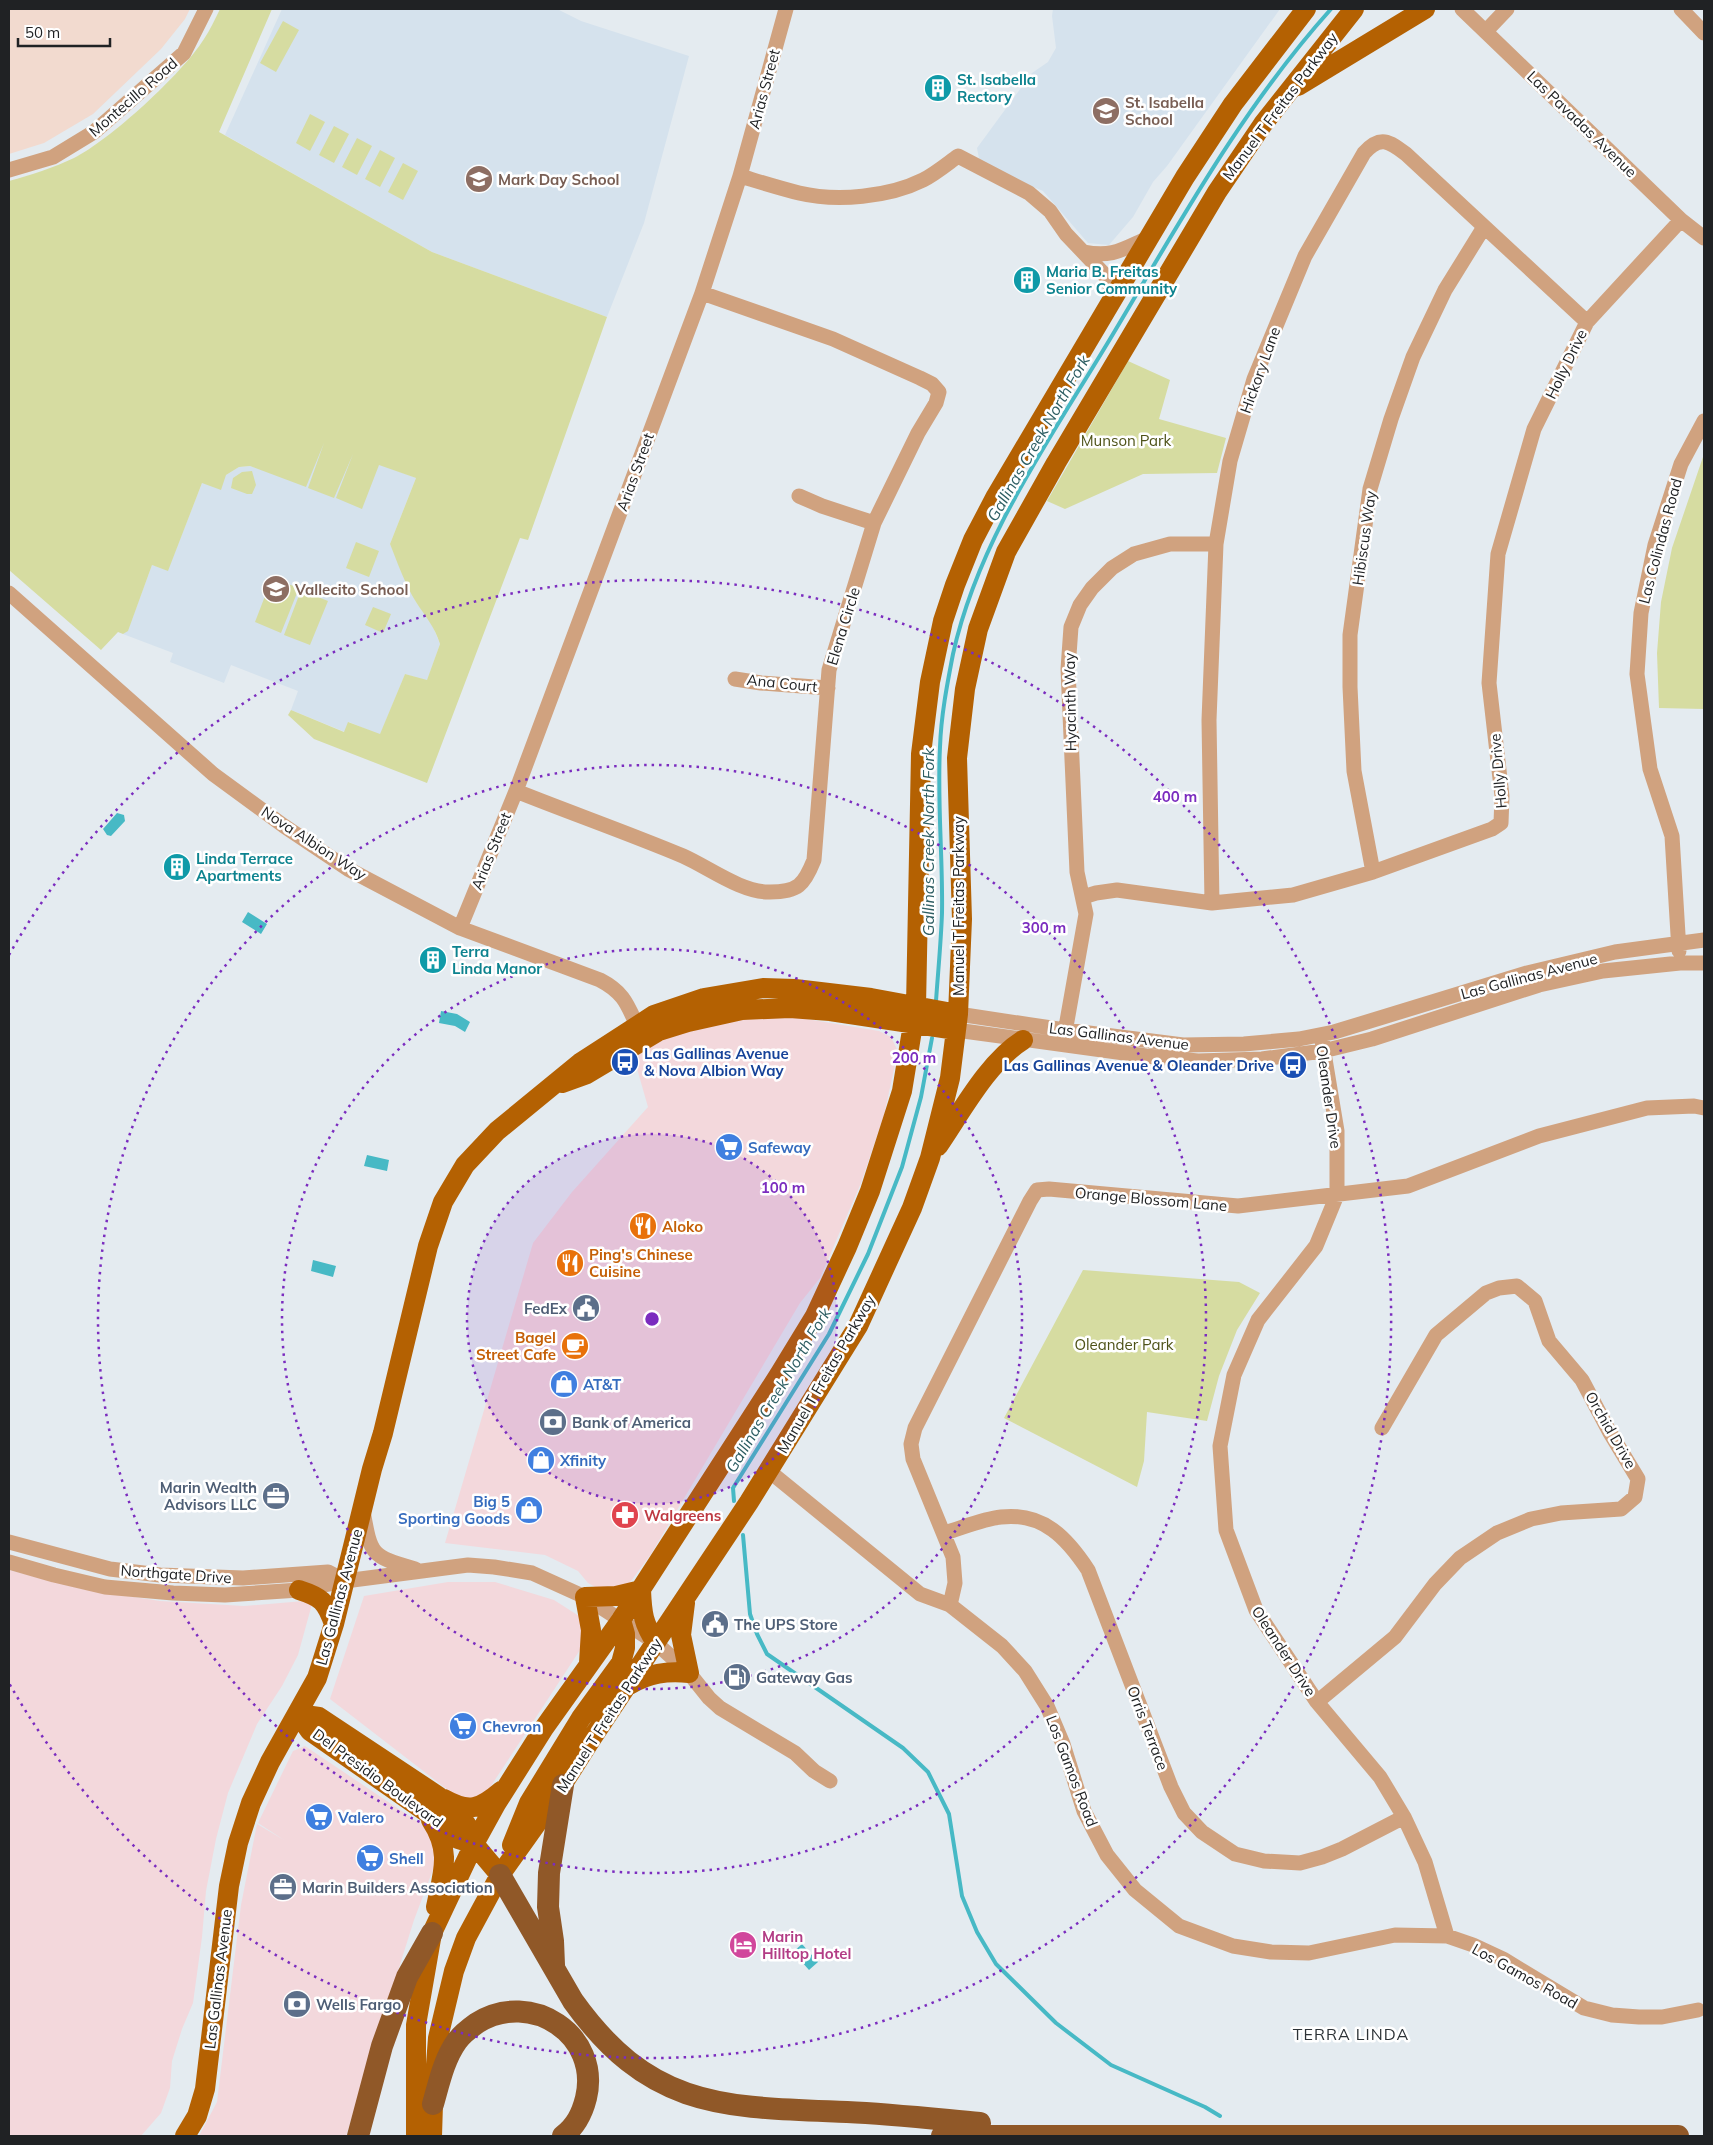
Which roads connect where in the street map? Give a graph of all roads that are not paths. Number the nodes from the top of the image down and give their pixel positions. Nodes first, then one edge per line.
1 (206, 9) edge
2 (786, 9) edge
3 (1306, 9) edge
4 (1354, 9) edge
5 (1425, 9) edge
6 (1462, 9) edge
7 (1507, 9) edge
8 (1680, 9) edge
9 (1486, 31) junction
10 (1704, 32) edge
11 (1288, 92) junction
12 (9, 170) edge
13 (740, 176) junction
14 (1681, 220) junction
15 (1484, 227) junction
16 (1148, 238) junction
17 (1704, 238) edge
18 (1084, 252) junction
19 (702, 293) junction
20 (1112, 296) junction
21 (1588, 322) junction
22 (1704, 421) edge
23 (800, 496) dead end
24 (874, 523) junction
25 (1216, 544) junction
26 (9, 593) edge
27 (736, 678) dead end
28 (828, 688) junction
29 (516, 791) junction
30 (1372, 872) junction
31 (1083, 897) junction
32 (1212, 903) junction
33 (460, 928) junction
34 (1704, 940) edge
35 (1679, 943) junction
36 (1680, 963) junction
37 (1704, 963) edge
38 (935, 1018) junction
39 (1066, 1030) junction
40 (641, 1033) junction
41 (1321, 1035) junction
42 (1024, 1040) junction
43 (1063, 1046) junction
44 (1323, 1051) junction
45 (1704, 1108) edge
46 (930, 1158) junction
47 (1337, 1195) junction
48 (1382, 1428) dead end
49 (769, 1472) junction
50 (362, 1507) junction
51 (944, 1533) junction
52 (9, 1542) edge
53 (9, 1562) edge
54 (110, 1569) junction
55 (421, 1571) junction
56 (344, 1580) junction
57 (105, 1587) junction
58 (299, 1590) junction
59 (640, 1590) junction
60 (585, 1597) junction
61 (685, 1599) junction
62 (950, 1604) junction
63 (621, 1620) junction
64 (334, 1624) junction
65 (656, 1643) junction
66 (589, 1664) junction
67 (689, 1672) junction
68 (627, 1686) junction
69 (1317, 1702) junction
70 (298, 1714) junction
71 (830, 1781) dead end
72 (563, 1785) junction
73 (507, 1786) junction
74 (438, 1796) junction
75 (427, 1814) junction
76 (1404, 1817) junction
77 (474, 1844) junction
78 (500, 1875) junction
79 (432, 1933) junction
80 (1447, 1936) junction
81 (554, 1966) junction
82 (1698, 2010) dead end
83 (433, 2104) junction
84 (185, 2136) edge
85 (358, 2136) edge
86 (416, 2136) edge
87 (432, 2136) edge
88 (563, 2136) edge
89 (942, 2136) edge
90 (1123, 2136) edge
91 (1678, 2136) edge

1 - 12 street, Montecillo Road
2 - 13 street, Arias Street
3 - 16 main road, Manuel T Freitas Parkway
4 - 11 main road, Manuel T Freitas Parkway
5 - 11 main road
6 - 9 street, Las Pavadas Avenue
7 - 9 street
8 - 10 street
9 - 14 street, Las Pavadas Avenue
11 - 38 main road, Manuel T Freitas Parkway
13 - 18 street
13 - 19 street, Arias Street
14 - 17 street, Las Pavadas Avenue
14 - 21 street, Holly Drive
15 - 21 street, Hickory Lane
15 - 25 street, Hickory Lane
15 - 30 street, Hibiscus Way
16 - 18 street
16 - 20 main road, Manuel T Freitas Parkway
18 - 20 street
19 - 24 street, Elena Circle
19 - 29 street, Arias Street
20 - 38 main road, Manuel T Freitas Parkway
21 - 30 street, Holly Drive
22 - 35 street, Las Colindas Road
23 - 24 street
24 - 28 street, Elena Circle
25 - 31 street, Hyacinth Way
25 - 32 street, Hickory Lane
26 - 33 street, Nova Albion Way
27 - 28 street, Ana Court
28 - 29 street, Elena Circle
29 - 33 street, Arias Street
30 - 32 street, Holly Drive
31 - 32 street, Holly Drive
31 - 39 street
33 - 40 street, Nova Albion Way
34 - 35 street, Las Gallinas Avenue
35 - 36 street, Las Colindas Road
35 - 41 street, Las Gallinas Avenue
36 - 37 street, Las Gallinas Avenue
36 - 44 street, Las Gallinas Avenue
38 - 39 street, Las Gallinas Avenue
38 - 40 main road, Las Gallinas Avenue
38 - 42 street, Las Gallinas Avenue
38 - 46 main road, Manuel T Freitas Parkway
38 - 59 main road, Manuel T Freitas Parkway
39 - 41 street, Las Gallinas Avenue
39 - 43 street
40 - 50 main road, Las Gallinas Avenue
41 - 44 street, Oleander Drive
42 - 43 street, Las Gallinas Avenue
42 - 46 main road
43 - 44 street, Las Gallinas Avenue
44 - 47 street, Oleander Drive
45 - 47 street, Orange Blossom Lane
46 - 49 main road, Manuel T Freitas Parkway
47 - 51 street, Orange Blossom Lane
47 - 69 street, Oleander Drive
48 - 69 street, Orchid Drive
49 - 61 main road, Manuel T Freitas Parkway
49 - 62 street, Los Gamos Road
50 - 55 street
50 - 56 main road, Las Gallinas Avenue
51 - 62 street, Orange Blossom Lane
51 - 76 street, Orris Terrace
52 - 54 street, Northgate Drive
53 - 57 street, Northgate Drive
54 - 56 street, Northgate Drive
54 - 57 street
55 - 56 street, Northgate Drive
55 - 60 street, Northgate Drive
56 - 58 street, Northgate Drive
56 - 64 main road, Las Gallinas Avenue
57 - 58 street, Northgate Drive
58 - 64 main road
59 - 60 main road
59 - 63 main road, Manuel T Freitas Parkway
59 - 65 main road
60 - 63 street, Northgate Drive
60 - 66 main road
61 - 65 main road, Manuel T Freitas Parkway
61 - 67 main road
62 - 80 street, Los Gamos Road
63 - 65 street, Northgate Drive
63 - 66 main road, Manuel T Freitas Parkway
63 - 78 main road
64 - 70 main road, Las Gallinas Avenue
65 - 67 street, Northgate Drive
65 - 68 main road, Manuel T Freitas Parkway
66 - 73 main road, Manuel T Freitas Parkway
67 - 68 main road
67 - 71 street, Northgate Drive
68 - 72 main road, Manuel T Freitas Parkway
69 - 76 street, Oleander Drive
70 - 74 main road, Del Presidio Boulevard
70 - 75 main road, Del Presidio Boulevard
70 - 84 main road, Las Gallinas Avenue
72 - 78 main road, Manuel T Freitas Parkway
72 - 81 highway
73 - 74 main road
73 - 77 main road, Manuel T Freitas Parkway
74 - 77 main road, Del Presidio Boulevard
75 - 77 main road, Del Presidio Boulevard
75 - 79 main road
76 - 80 street, Oleander Drive
77 - 78 main road, Del Presidio Boulevard
77 - 79 main road, Manuel T Freitas Parkway
78 - 81 highway
78 - 83 main road, Manuel T Freitas Parkway
79 - 85 highway
79 - 86 main road, Manuel T Freitas Parkway
80 - 82 street, Los Gamos Road
81 - 90 highway
83 - 87 main road, Manuel T Freitas Parkway
83 - 88 highway
89 - 90 highway
90 - 91 highway

